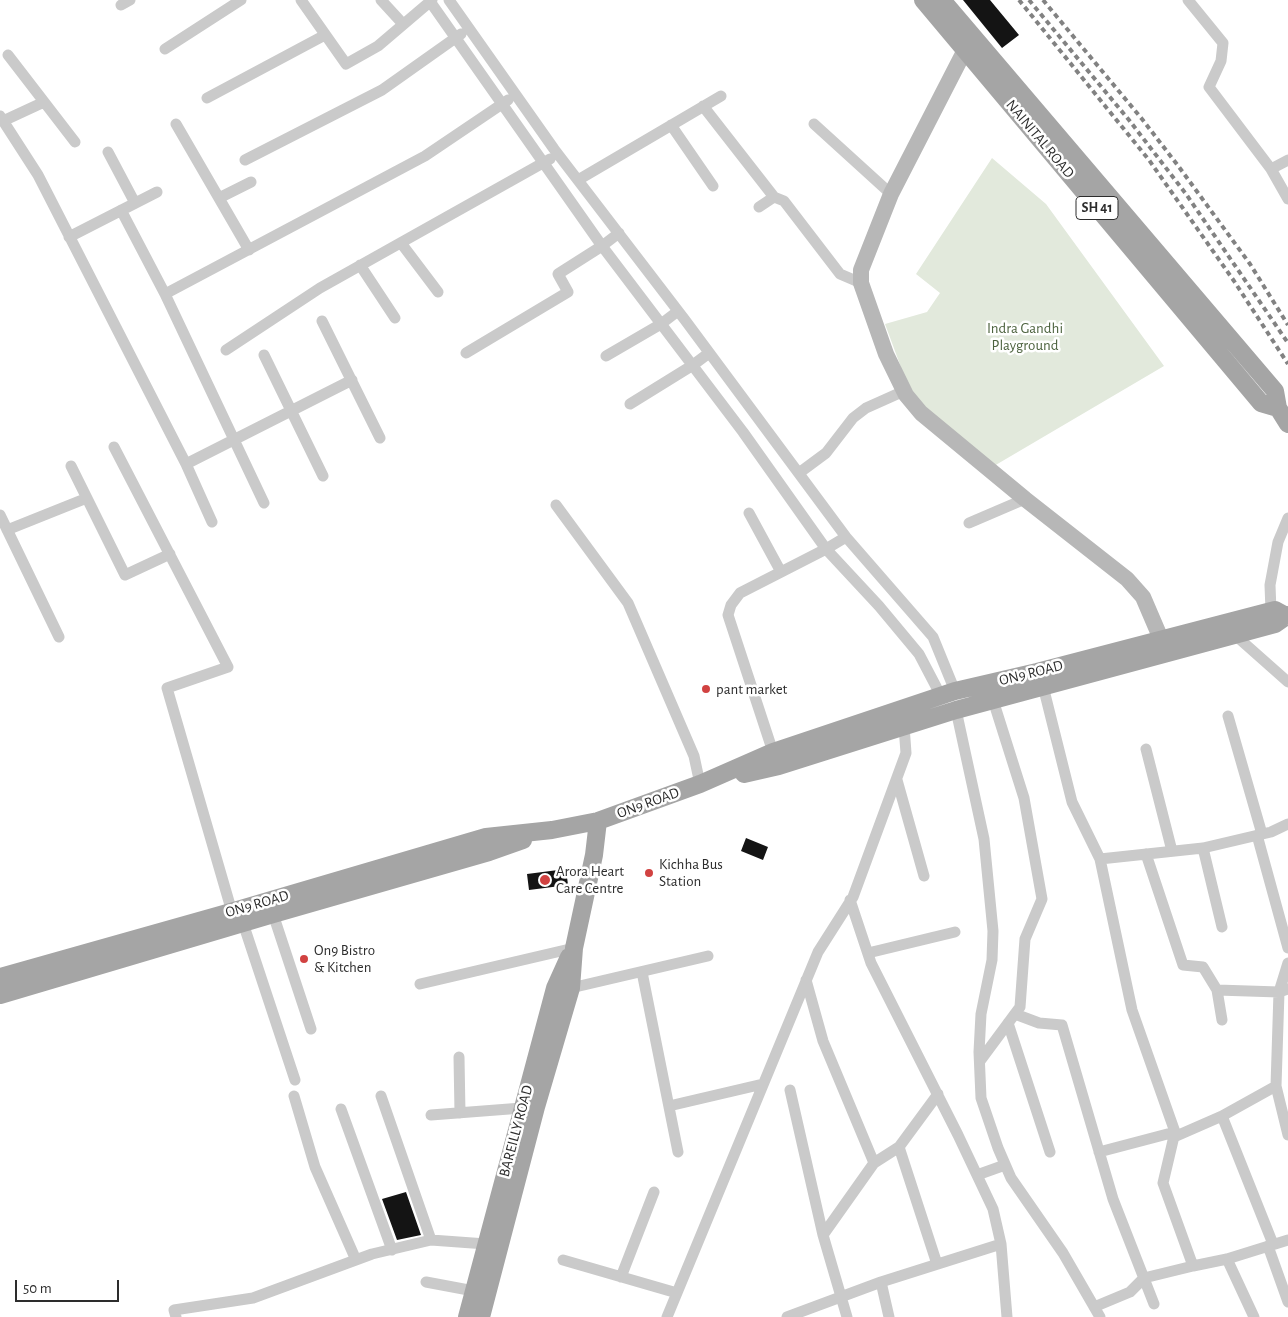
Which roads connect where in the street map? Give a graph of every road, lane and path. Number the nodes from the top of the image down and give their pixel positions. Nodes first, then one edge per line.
1 (241, 0) edge
2 (301, 0) edge
3 (381, 0) edge
4 (430, 0) edge
5 (449, 0) edge
6 (923, 0) edge
7 (942, 0) edge
8 (1188, 0) edge
9 (403, 24) junction
10 (469, 28) junction
11 (325, 35) junction
12 (456, 38) junction
13 (165, 49) dead end
14 (965, 50) junction
15 (8, 55) dead end
16 (516, 95) junction
17 (721, 96) dead end
18 (207, 98) dead end
19 (44, 102) junction
20 (502, 105) junction
21 (703, 106) junction
22 (2, 119) edge
23 (176, 124) dead end
24 (814, 124) dead end
25 (671, 125) junction
26 (75, 142) dead end
27 (108, 152) dead end
28 (558, 154) junction
29 (245, 160) dead end
30 (1288, 160) edge
31 (544, 163) junction
32 (1270, 169) junction
33 (578, 180) junction
34 (252, 182) dead end
35 (713, 186) dead end
36 (157, 192) dead end
37 (891, 194) junction
38 (774, 197) junction
39 (219, 198) junction
40 (1288, 199) edge
41 (135, 202) junction
42 (760, 207) dead end
43 (120, 210) junction
44 (619, 233) junction
45 (69, 237) junction
46 (401, 243) junction
47 (602, 246) junction
48 (249, 250) junction
49 (360, 266) junction
50 (861, 283) junction
51 (438, 292) dead end
52 (165, 294) junction
53 (678, 311) junction
54 (395, 318) dead end
55 (322, 321) dead end
56 (661, 324) junction
57 (226, 350) dead end
58 (709, 352) junction
59 (466, 353) dead end
60 (264, 355) dead end
61 (606, 356) dead end
62 (693, 365) junction
63 (352, 380) junction
64 (904, 391) junction
65 (630, 404) dead end
66 (1278, 408) junction
67 (291, 411) junction
68 (1288, 424) edge
69 (380, 438) dead end
70 (234, 440) junction
71 (114, 447) dead end
72 (186, 464) junction
73 (71, 466) dead end
74 (799, 473) junction
75 (323, 476) dead end
76 (87, 498) junction
77 (1025, 499) junction
78 (264, 503) dead end
79 (556, 505) dead end
80 (749, 513) dead end
81 (0, 515) edge
82 (1288, 518) edge
83 (212, 522) dead end
84 (969, 523) dead end
85 (7, 530) junction
86 (846, 536) junction
87 (826, 549) junction
88 (170, 554) junction
89 (781, 572) junction
90 (1282, 614) edge
91 (1235, 635) junction
92 (59, 636) dead end
93 (1161, 639) junction
94 (1288, 682) edge
95 (1043, 686) junction
96 (948, 693) junction
97 (994, 700) junction
98 (956, 710) junction
99 (1228, 716) dead end
100 (904, 726) junction
101 (1146, 749) dead end
102 (773, 752) junction
103 (897, 780) junction
104 (700, 784) junction
105 (598, 821) junction
106 (1288, 824) edge
107 (552, 830) junction
108 (1260, 834) junction
109 (1203, 848) junction
110 (1172, 851) junction
111 (1146, 854) junction
112 (1100, 859) junction
113 (924, 876) dead end
114 (850, 900) junction
115 (273, 914) junction
116 (238, 917) junction
117 (1222, 927) dead end
118 (955, 932) dead end
119 (574, 948) junction
120 (1288, 948) edge
121 (868, 953) junction
122 (708, 956) dead end
123 (1288, 963) edge
124 (642, 972) junction
125 (0, 977) edge
126 (806, 980) junction
127 (420, 984) dead end
128 (571, 988) junction
129 (1217, 990) junction
130 (1283, 990) edge
131 (0, 995) edge
132 (1012, 1018) junction
133 (1222, 1020) dead end
134 (311, 1028) dead end
135 (459, 1057) dead end
136 (980, 1062) junction
137 (296, 1080) dead end
138 (763, 1084) junction
139 (1276, 1086) junction
140 (790, 1090) dead end
141 (938, 1094) junction
142 (294, 1096) dead end
143 (381, 1096) dead end
144 (668, 1106) junction
145 (522, 1108) junction
146 (341, 1109) dead end
147 (460, 1113) junction
148 (432, 1115) dead end
149 (1222, 1116) junction
150 (1175, 1134) junction
151 (1288, 1135) edge
152 (899, 1147) junction
153 (678, 1152) dead end
154 (1050, 1152) dead end
155 (1099, 1152) junction
156 (874, 1163) junction
157 (1005, 1165) junction
158 (977, 1175) junction
159 (654, 1192) dead end
160 (823, 1235) junction
161 (431, 1240) junction
162 (1288, 1240) edge
163 (486, 1244) junction
164 (1001, 1244) junction
165 (1270, 1245) junction
166 (392, 1250) junction
167 (356, 1260) junction
168 (563, 1260) dead end
169 (1227, 1260) junction
170 (937, 1264) junction
171 (1193, 1266) junction
172 (621, 1277) junction
173 (1144, 1278) junction
174 (426, 1282) dead end
175 (881, 1282) junction
176 (474, 1291) junction
177 (676, 1294) junction
178 (842, 1297) junction
179 (1288, 1302) edge
180 (1154, 1304) dead end
181 (813, 1312) edge
182 (1097, 1312) edge
183 (176, 1317) edge
184 (467, 1317) edge
185 (481, 1317) edge
186 (667, 1317) edge
187 (787, 1317) edge
188 (847, 1317) edge
189 (889, 1317) edge
190 (1007, 1317) edge
191 (1254, 1317) edge

1 - 13 street
2 - 11 street
3 - 9 street
4 - 9 street
4 - 12 street
5 - 10 street
6 - 14 main road, NAINITAL ROAD / SH 41
7 - 66 main road, NAINITAL ROAD
8 - 32 street
9 - 11 street
10 - 12 street
10 - 16 street
11 - 18 street
12 - 20 street
12 - 29 street
14 - 37 street
14 - 66 main road, NAINITAL ROAD / SH 41
15 - 19 street
16 - 20 street
16 - 28 street
17 - 21 street
19 - 22 street
19 - 26 street
20 - 31 street
20 - 48 street
21 - 25 street
21 - 38 street
22 - 45 street
23 - 39 street
24 - 37 street
25 - 33 street
25 - 35 street
27 - 41 street
28 - 31 street
28 - 33 street
30 - 32 street
31 - 46 street
31 - 47 street
32 - 40 street
33 - 44 street
34 - 39 street
36 - 41 street
37 - 50 street
38 - 42 street
38 - 50 street
39 - 48 street
41 - 43 street
43 - 45 street
43 - 52 street
44 - 47 street
44 - 53 street
45 - 72 street
46 - 49 street
46 - 51 street
47 - 56 street
47 - 59 street
48 - 52 street
49 - 54 street
49 - 57 street
50 - 64 street
52 - 70 street
53 - 56 street
53 - 58 street
55 - 63 street
56 - 61 street
56 - 62 street
58 - 62 street
58 - 74 street
60 - 67 street
62 - 65 street
62 - 87 street
63 - 67 street
63 - 69 street
64 - 74 street
64 - 77 street
66 - 68 main road, NAINITAL ROAD
67 - 70 street
67 - 75 street
70 - 72 street
70 - 78 street
71 - 88 street
72 - 83 street
73 - 76 street
74 - 86 street
76 - 85 street
76 - 88 street
77 - 84 street
77 - 93 street
79 - 104 street
80 - 89 street
81 - 85 street
82 - 90 street
85 - 92 street
86 - 87 street
86 - 96 street
87 - 89 street
87 - 96 street
88 - 116 street
89 - 102 street
90 - 91 main road
90 - 93 main road, ON9 ROAD
91 - 94 street
91 - 95 main road
93 - 96 main road, ON9 ROAD
95 - 97 main road
95 - 112 street
96 - 102 main road, ON9 ROAD
97 - 98 main road
97 - 132 street
98 - 100 main road
98 - 136 street
99 - 108 street
100 - 103 street
100 - 104 main road
101 - 110 street
102 - 104 main road, ON9 ROAD
103 - 113 street
103 - 114 street
104 - 105 main road, ON9 ROAD
105 - 107 main road, ON9 ROAD
105 - 119 main road, BAREILLY ROAD
106 - 108 street
107 - 115 main road
107 - 116 main road, ON9 ROAD
108 - 109 street
108 - 120 street
109 - 110 street
109 - 117 street
110 - 111 street
111 - 112 street
111 - 129 street
112 - 150 street
114 - 121 street
114 - 126 street
115 - 116 main road
115 - 134 street
116 - 125 main road, ON9 ROAD
116 - 131 main road
116 - 137 street
118 - 121 street
119 - 127 street
119 - 128 main road, BAREILLY ROAD
119 - 145 main road, BAREILLY ROAD
121 - 141 street
122 - 124 street
123 - 130 street
124 - 128 street
124 - 144 street
126 - 138 street
126 - 156 street
128 - 185 main road, BAREILLY ROAD
129 - 130 street
129 - 133 street
130 - 139 street
132 - 136 street
132 - 154 street
132 - 155 street
135 - 147 street
136 - 157 street
138 - 144 street
138 - 177 street
139 - 149 street
139 - 151 street
140 - 160 street
141 - 152 street
141 - 158 street
142 - 167 street
143 - 161 street
144 - 153 street
145 - 147 street
145 - 163 main road, BAREILLY ROAD
146 - 166 street
147 - 148 street
149 - 150 street
149 - 165 street
150 - 155 street
150 - 171 street
152 - 156 street
152 - 170 street
155 - 173 street
156 - 160 street
157 - 158 street
157 - 182 street
158 - 164 street
159 - 172 street
160 - 178 street
161 - 163 street
161 - 166 street
162 - 165 street
163 - 176 main road, BAREILLY ROAD
164 - 170 street
164 - 190 street
165 - 169 street
165 - 179 street
166 - 167 street
167 - 183 street
168 - 172 street
169 - 171 street
169 - 191 street
170 - 175 street
171 - 173 street
172 - 177 street
173 - 180 street
173 - 182 street
174 - 176 street
175 - 178 street
175 - 189 street
176 - 184 main road, BAREILLY ROAD
177 - 186 street
178 - 181 street
178 - 188 street
181 - 187 street

